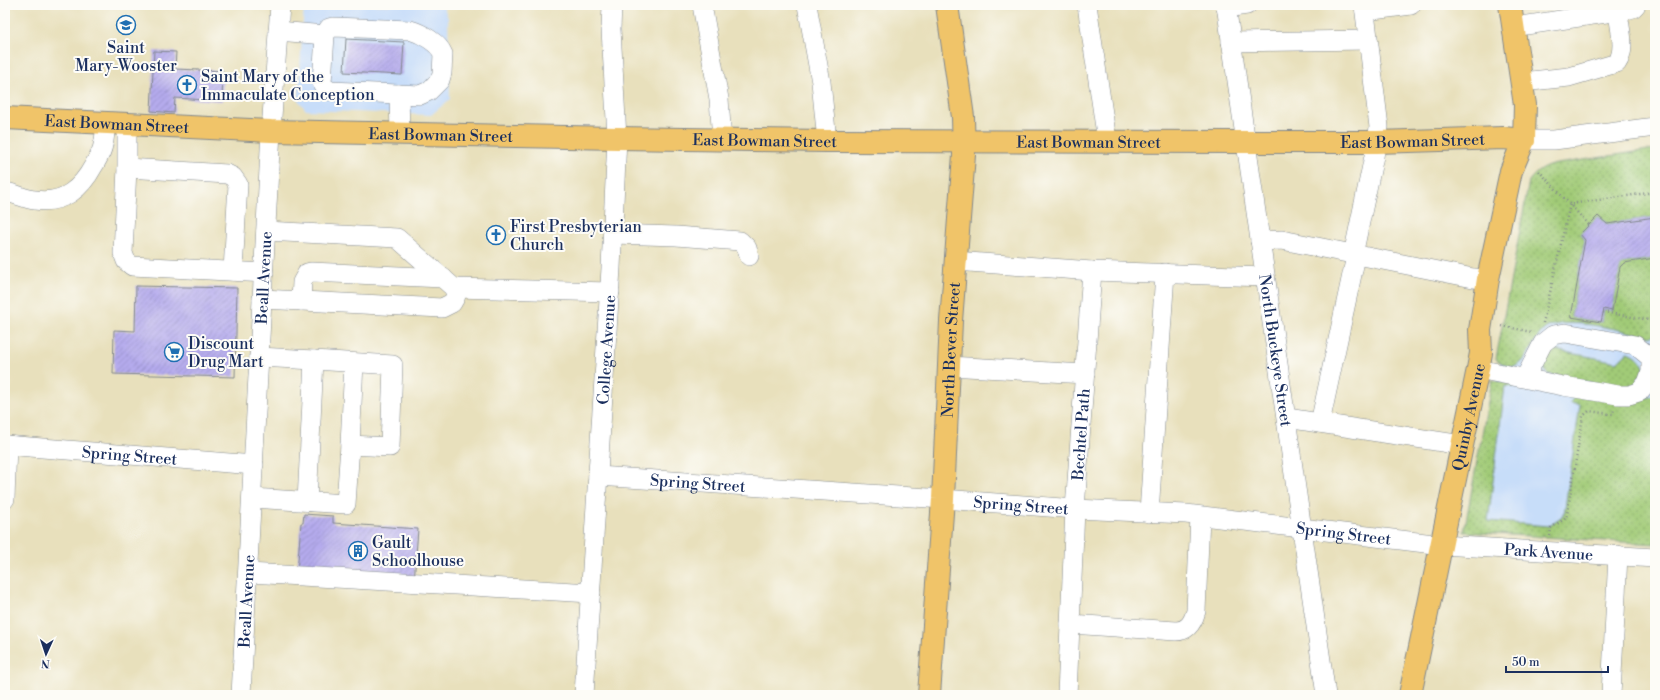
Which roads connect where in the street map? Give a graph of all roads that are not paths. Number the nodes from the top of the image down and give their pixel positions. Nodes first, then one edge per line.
1 (280, 5) edge
2 (612, 5) edge
3 (702, 5) edge
4 (807, 5) edge
5 (947, 5) edge
6 (1086, 5) edge
7 (1248, 5) edge
8 (1510, 5) edge
9 (1636, 5) edge
10 (1403, 6) edge
11 (1226, 7) edge
12 (1364, 8) edge
13 (1618, 11) junction
14 (1514, 26) junction
15 (278, 31) junction
16 (325, 35) junction
17 (1368, 40) junction
18 (1231, 42) junction
19 (1522, 82) junction
20 (399, 94) junction
21 (5, 118) edge
22 (106, 123) junction
23 (127, 124) junction
24 (1655, 127) edge
25 (271, 131) junction
26 (400, 134) junction
27 (617, 138) junction
28 (722, 140) junction
29 (964, 140) junction
30 (1524, 140) junction
31 (827, 141) junction
32 (1107, 141) junction
33 (1378, 142) junction
34 (1246, 149) junction
35 (127, 168) junction
36 (5, 192) edge
37 (266, 231) junction
38 (613, 234) junction
39 (1260, 241) junction
40 (1355, 255) junction
41 (749, 256) dead end
42 (955, 261) junction
43 (233, 271) junction
44 (1092, 271) junction
45 (264, 273) junction
46 (1165, 274) junction
47 (1264, 277) junction
48 (1488, 279) junction
49 (448, 283) junction
50 (610, 292) junction
51 (262, 299) junction
52 (301, 301) junction
53 (1653, 350) edge
54 (259, 357) junction
55 (314, 360) junction
56 (354, 363) junction
57 (949, 366) junction
58 (1478, 369) junction
59 (1085, 374) junction
60 (1526, 378) junction
61 (1286, 418) junction
62 (1320, 423) junction
63 (6, 445) edge
64 (350, 445) junction
65 (1462, 445) junction
66 (254, 464) junction
67 (598, 476) junction
68 (5, 498) edge
69 (252, 498) junction
70 (943, 499) junction
71 (307, 502) junction
72 (1075, 509) junction
73 (1149, 513) junction
74 (1200, 516) junction
75 (1301, 527) junction
76 (1442, 545) junction
77 (1618, 555) junction
78 (1655, 558) edge
79 (248, 573) junction
80 (591, 593) junction
81 (1070, 624) junction
82 (241, 695) edge
83 (584, 695) edge
84 (930, 695) edge
85 (1067, 695) edge
86 (1326, 695) edge
87 (1410, 695) edge
88 (1611, 695) edge

1 - 15 street, Beall Avenue
2 - 27 street, College Avenue
3 - 28 street
4 - 31 street
5 - 29 main road, North Bever Street
6 - 32 street
7 - 11 street
8 - 14 main road, Quinby Avenue
9 - 13 street
10 - 12 street
11 - 18 street, North Buckeye Street
12 - 17 street
13 - 14 street
13 - 19 street
14 - 19 main road, Quinby Avenue
15 - 16 street
15 - 25 street, Beall Avenue
16 - 20 street
16 - 20 street
17 - 18 street
17 - 33 street
18 - 34 street, North Buckeye Street
19 - 30 main road, Quinby Avenue
20 - 26 street
21 - 22 main road, East Bowman Street
22 - 23 main road, East Bowman Street
22 - 36 street
23 - 25 main road, East Bowman Street
23 - 35 street
24 - 30 street
25 - 26 main road, East Bowman Street
25 - 37 street, Beall Avenue
26 - 27 main road, East Bowman Street
27 - 28 main road, East Bowman Street
27 - 38 street, College Avenue
28 - 31 main road, East Bowman Street
29 - 31 main road, East Bowman Street
29 - 32 main road, East Bowman Street
29 - 42 main road, North Bever Street
30 - 33 main road, East Bowman Street
30 - 48 main road, Quinby Avenue
32 - 34 main road, East Bowman Street
33 - 34 main road, East Bowman Street
33 - 40 street
34 - 39 street, North Buckeye Street
35 - 43 street
35 - 43 street
37 - 45 street, Beall Avenue
37 - 49 street
38 - 41 street
38 - 50 street, College Avenue
39 - 40 street
39 - 47 street, North Buckeye Street
40 - 48 street
40 - 62 street
42 - 44 street
42 - 57 main road, North Bever Street
43 - 45 street
44 - 46 street
44 - 59 street, Bechtel Path
45 - 51 street, Beall Avenue
46 - 47 street
46 - 73 street
47 - 61 street, North Buckeye Street
48 - 58 main road, Quinby Avenue
49 - 50 street
49 - 52 street
49 - 52 street
50 - 67 street, College Avenue
51 - 52 street
51 - 54 street, Beall Avenue
53 - 60 street
53 - 60 street
54 - 55 street
54 - 66 street, Beall Avenue
55 - 56 street
55 - 71 street
56 - 64 street
56 - 64 street
57 - 59 street
57 - 70 main road, North Bever Street
58 - 60 street
58 - 65 main road, Quinby Avenue
59 - 72 street, Bechtel Path
61 - 62 street
61 - 75 street, North Buckeye Street
62 - 65 street
63 - 66 street, Spring Street
63 - 68 street
64 - 71 street
65 - 76 main road, Quinby Avenue
66 - 69 street, Beall Avenue
67 - 70 street, Spring Street
67 - 80 street, College Avenue
69 - 71 street
69 - 79 street, Beall Avenue
70 - 72 street, Spring Street
70 - 84 main road, North Bever Street
72 - 73 street, Spring Street
72 - 81 street, Bechtel Path
73 - 74 street, Spring Street
74 - 75 street, Spring Street
74 - 81 street
75 - 76 street, Spring Street
75 - 86 street, North Buckeye Street
76 - 77 street, Park Avenue
76 - 87 main road, Quinby Avenue
77 - 78 street, Park Avenue
77 - 88 street
79 - 80 street
79 - 82 street, Beall Avenue
80 - 83 street, College Avenue
81 - 85 street, Bechtel Path

